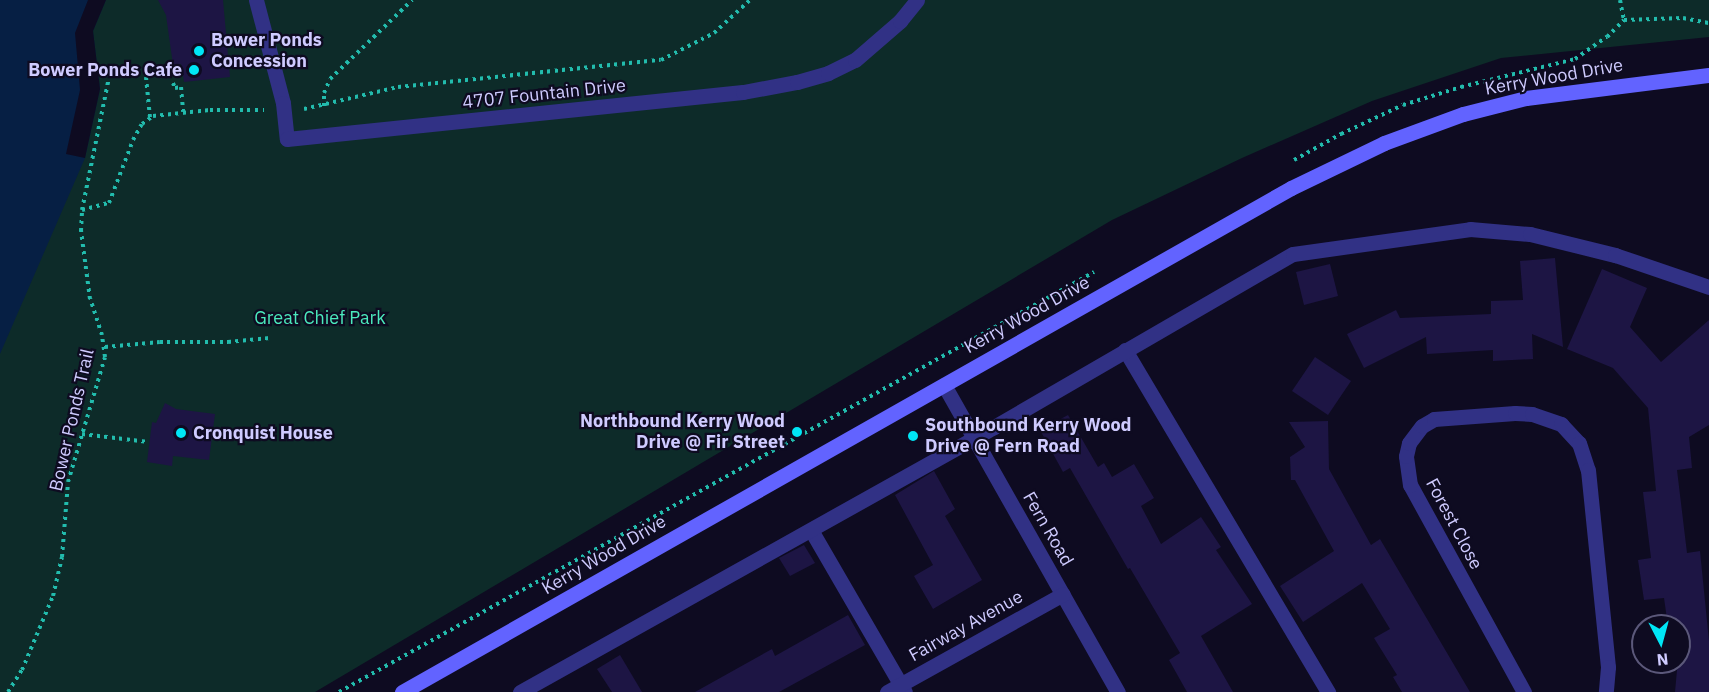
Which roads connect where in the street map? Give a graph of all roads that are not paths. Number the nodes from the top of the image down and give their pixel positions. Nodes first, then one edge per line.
1 (256, 0) edge
2 (917, 0) edge
3 (1709, 75) edge
4 (1709, 287) edge
5 (1125, 350) junction
6 (944, 385) junction
7 (974, 438) junction
8 (811, 530) junction
9 (1063, 594) junction
10 (898, 689) edge
11 (402, 692) edge
12 (520, 692) edge
13 (1118, 692) edge
14 (1328, 692) edge
15 (1524, 692) edge
16 (1606, 692) edge

1 - 2 street, 4707 Fountain Drive
3 - 6 street, Kerry Wood Drive
4 - 5 street
5 - 7 street
5 - 14 street
6 - 7 street, Fern Road
6 - 11 street, Kerry Wood Drive
7 - 8 street
7 - 9 street, Fern Road
8 - 10 street
8 - 12 street
9 - 10 street, Fairway Avenue
9 - 13 street, Fern Road
15 - 16 street, Forest Close

